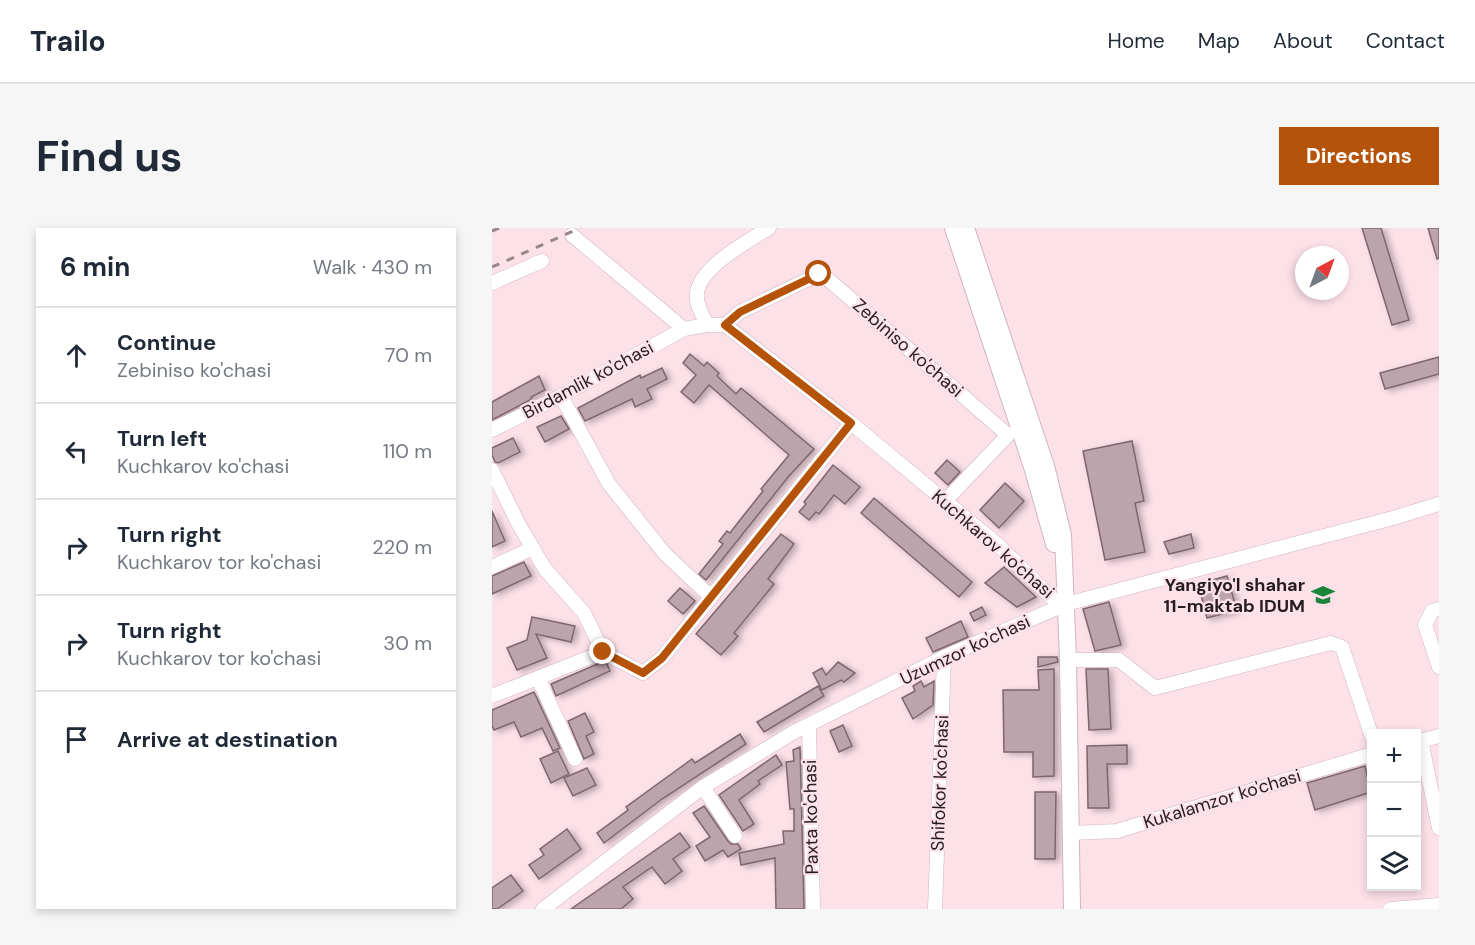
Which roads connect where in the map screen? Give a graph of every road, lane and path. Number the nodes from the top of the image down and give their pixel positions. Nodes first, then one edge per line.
1 (769, 228) edge
2 (952, 228) edge
3 (966, 228) edge
4 (572, 235) dead end
5 (542, 261) dead end
6 (492, 283) edge
7 (707, 325) junction
8 (725, 325) junction
9 (684, 329) junction
10 (561, 396) junction
11 (851, 423) junction
12 (492, 430) edge
13 (1040, 468) junction
14 (492, 470) edge
15 (945, 501) junction
16 (1439, 504) edge
17 (533, 548) junction
18 (492, 567) edge
19 (711, 597) junction
20 (1066, 604) junction
21 (1439, 609) edge
22 (603, 652) junction
23 (944, 657) junction
24 (1068, 660) junction
25 (1439, 667) edge
26 (538, 678) junction
27 (492, 696) edge
28 (809, 725) junction
29 (1368, 729) edge
30 (1439, 736) edge
31 (1421, 740) edge
32 (1421, 750) edge
33 (1367, 755) edge
34 (575, 759) dead end
35 (703, 787) junction
36 (1439, 828) edge
37 (1071, 833) junction
38 (735, 836) dead end
39 (1439, 905) edge
40 (543, 909) edge
41 (813, 909) edge
42 (935, 909) edge
43 (1072, 909) edge
44 (1390, 909) edge

1 - 7 street
2 - 13 main road
3 - 13 main road
4 - 9 street
5 - 6 street
7 - 8 street
7 - 9 street, Birdamlik ko'chasi
8 - 11 street, Kuchkarov ko'chasi
8 - 15 street, Zebiniso ko'chasi
9 - 10 street, Birdamlik ko'chasi
10 - 12 street, Birdamlik ko'chasi
10 - 19 street
11 - 15 street, Kuchkarov ko'chasi
11 - 19 street
13 - 20 main road
14 - 17 street
15 - 20 street, Kuchkarov ko'chasi
16 - 20 street, Uzumzor ko'chasi
17 - 18 street
17 - 22 street
19 - 22 street
20 - 23 street, Uzumzor ko'chasi
20 - 24 main road, Kuchkarov ko'chasi
21 - 25 street
22 - 26 street
23 - 28 street, Uzumzor ko'chasi
23 - 42 street, Shifokor ko'chasi
24 - 29 street
24 - 37 main road, Kuchkarov ko'chasi
26 - 27 street
26 - 34 street
28 - 35 street, Uzumzor ko'chasi
28 - 41 street, Paxta ko'chasi
30 - 31 street
32 - 36 street
33 - 37 street, Kukalamzor ko'chasi
35 - 38 street
35 - 40 street, Uzumzor ko'chasi
37 - 43 main road, Kuchkarov ko'chasi
39 - 44 street

